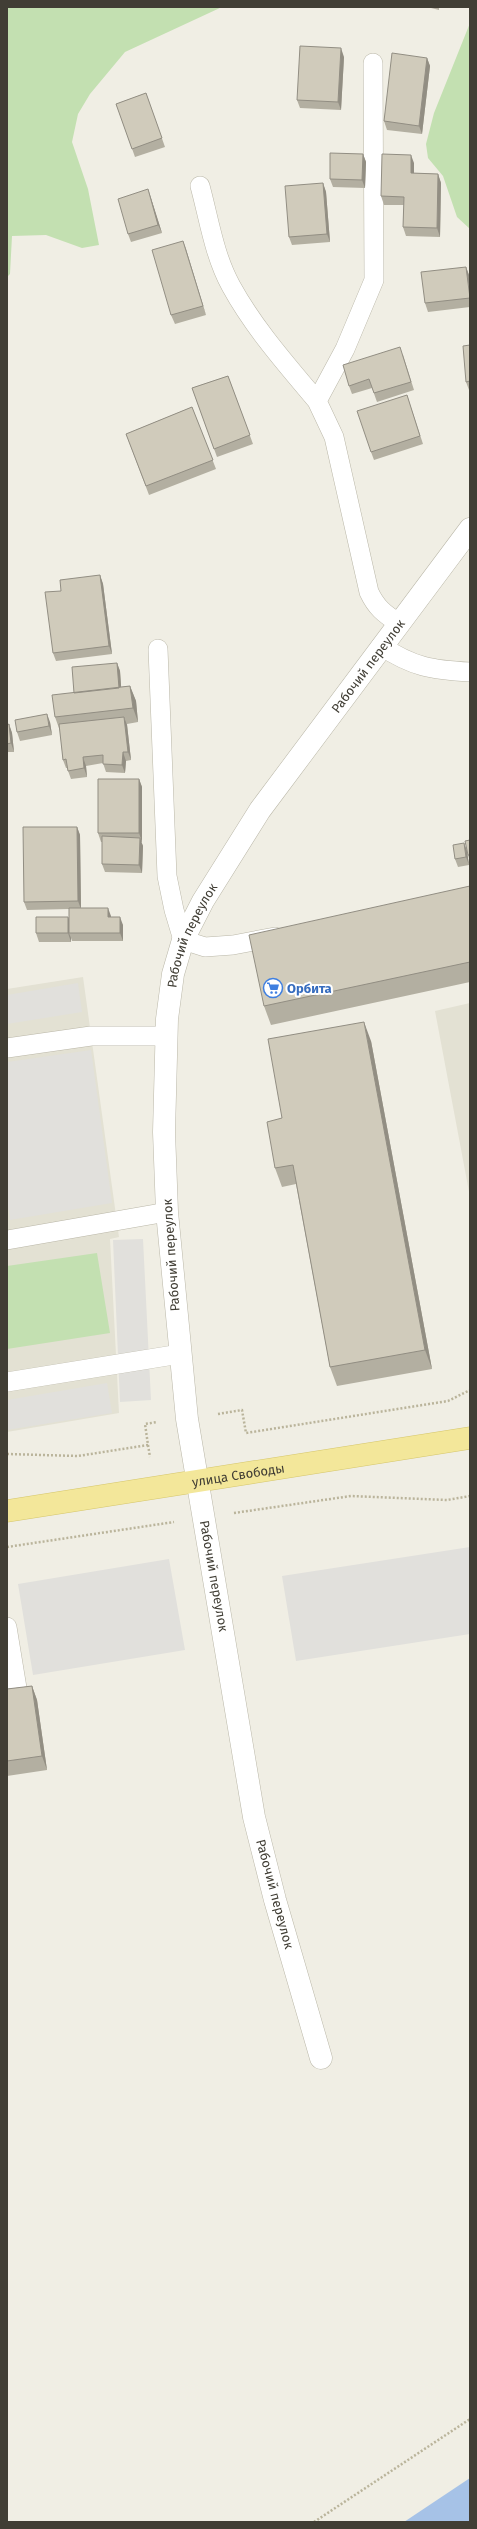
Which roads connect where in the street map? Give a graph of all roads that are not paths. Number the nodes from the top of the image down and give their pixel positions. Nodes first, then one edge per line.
1 (373, 63) dead end
2 (200, 186) dead end
3 (316, 401) junction
4 (470, 529) edge
5 (399, 623) junction
6 (381, 646) junction
7 (158, 649) dead end
8 (470, 672) edge
9 (294, 932) edge
10 (183, 940) junction
11 (166, 1036) junction
12 (7, 1048) edge
13 (167, 1212) junction
14 (7, 1240) edge
15 (180, 1354) junction
16 (7, 1382) edge
17 (470, 1438) edge
18 (197, 1481) junction
19 (7, 1511) edge
20 (7, 1627) edge
21 (17, 1688) edge
22 (321, 2058) dead end

1 - 3 lane
2 - 3 lane
3 - 5 lane
4 - 5 street, Рабочий переулок
5 - 6 street, Рабочий переулок
6 - 8 lane
6 - 10 street, Рабочий переулок
7 - 10 lane
9 - 10 lane
10 - 11 street, Рабочий переулок
11 - 12 lane
11 - 13 street, Рабочий переулок
13 - 14 lane
13 - 15 street, Рабочий переулок
15 - 16 lane
15 - 18 street, Рабочий переулок
17 - 18 main road, улица Свободы
18 - 19 main road, улица Свободы
18 - 22 street, Рабочий переулок
20 - 21 lane

